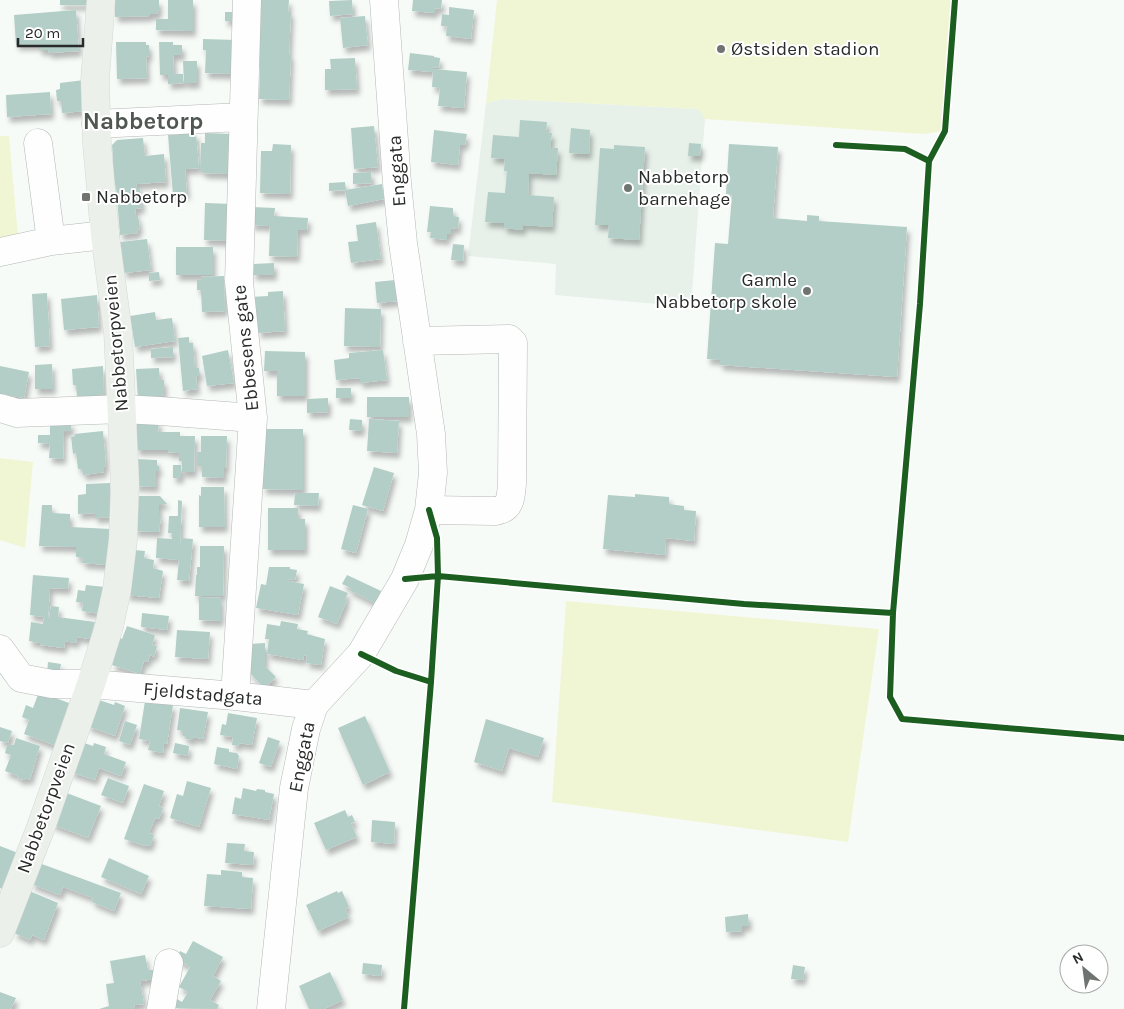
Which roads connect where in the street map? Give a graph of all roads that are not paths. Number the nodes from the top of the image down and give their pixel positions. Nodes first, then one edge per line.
1 (101, 0) edge
2 (247, 0) edge
3 (384, 0) edge
4 (242, 117) junction
5 (96, 124) junction
6 (38, 144) dead end
7 (106, 235) junction
8 (51, 241) junction
9 (0, 252) edge
10 (417, 341) junction
11 (0, 408) edge
12 (122, 409) junction
13 (253, 418) junction
14 (429, 510) junction
15 (0, 649) edge
16 (92, 684) junction
17 (235, 696) junction
18 (314, 705) junction
19 (0, 933) edge
20 (169, 963) dead end
21 (162, 1009) edge
22 (271, 1009) edge

1 - 5 main road, Nabbetorpveien
2 - 4 street, Ebbesens gate
3 - 10 street, Enggata
4 - 5 street
4 - 13 street, Ebbesens gate
5 - 7 main road, Nabbetorpveien
6 - 8 street
7 - 8 street
7 - 12 main road, Nabbetorpveien
8 - 9 street
10 - 14 street, Enggata
10 - 14 street
11 - 12 street
12 - 13 street
12 - 16 main road, Nabbetorpveien
13 - 17 street, Ebbesens gate
14 - 18 street, Enggata
15 - 16 street
16 - 17 street, Fjeldstadgata
16 - 19 main road, Nabbetorpveien
17 - 18 street, Fjeldstadgata
18 - 22 street, Enggata
20 - 21 street

